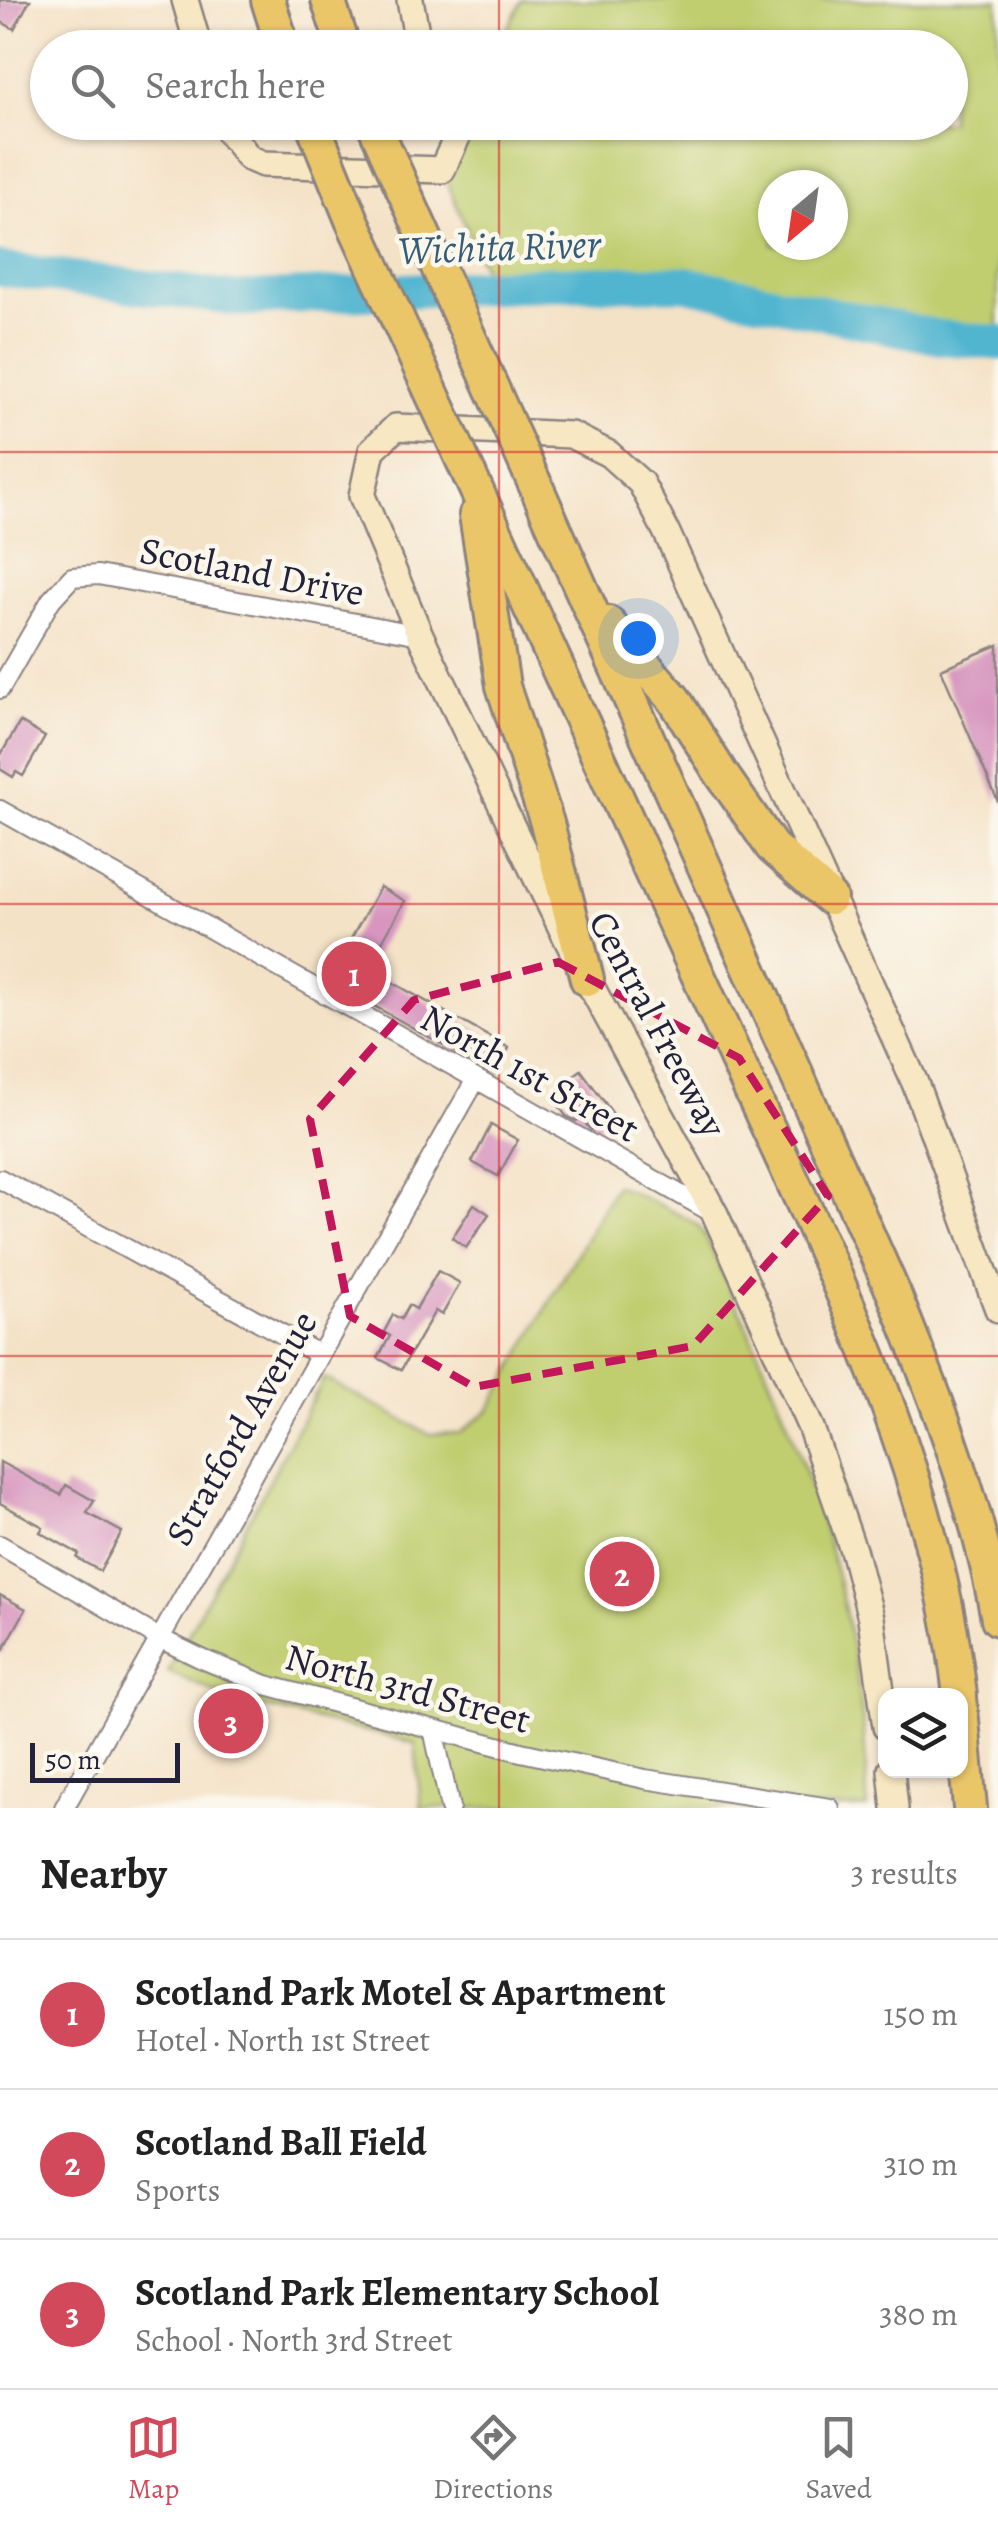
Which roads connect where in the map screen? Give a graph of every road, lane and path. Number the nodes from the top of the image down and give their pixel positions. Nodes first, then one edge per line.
1 (185, 0) edge
2 (268, 0) edge
3 (328, 0) edge
4 (410, 0) edge
5 (194, 30) edge
6 (277, 30) edge
7 (338, 30) edge
8 (416, 30) edge
9 (235, 140) edge
10 (319, 140) edge
11 (382, 140) edge
12 (455, 140) edge
13 (470, 476) junction
14 (585, 597) junction
15 (420, 635) junction
16 (0, 690) edge
17 (0, 810) edge
18 (830, 898) junction
19 (587, 979) junction
20 (475, 1081) junction
21 (0, 1179) edge
22 (715, 1214) junction
23 (998, 1309) edge
24 (320, 1355) junction
25 (0, 1545) edge
26 (998, 1620) edge
27 (160, 1638) junction
28 (881, 1688) edge
29 (959, 1688) edge
30 (433, 1730) junction
31 (892, 1778) edge
32 (967, 1778) edge
33 (64, 1808) edge
34 (450, 1808) edge
35 (830, 1808) edge
36 (895, 1808) edge
37 (970, 1808) edge

1 - 5 main road
2 - 6 highway
3 - 7 highway
4 - 8 main road
9 - 12 main road
10 - 13 highway, Central Freeway, bridge
11 - 14 highway, bridge
13 - 19 highway
13 - 29 highway, Central Freeway
14 - 18 highway
14 - 26 highway
15 - 16 street, Scotland Drive
15 - 18 main road, Central Freeway
15 - 19 main road, Central Freeway
17 - 20 street, North 1st Street
18 - 23 main road, Central Freeway
19 - 22 main road, Central Freeway
20 - 22 street, North 1st Street
20 - 24 street, Stratford Avenue
21 - 24 street
22 - 28 main road, Central Freeway
24 - 27 street, Stratford Avenue
25 - 27 street, North 3rd Street
27 - 30 street, North 3rd Street
27 - 33 street, Stratford Avenue
30 - 34 street
30 - 35 street, North 3rd Street
31 - 36 main road
32 - 37 highway, Central Freeway

